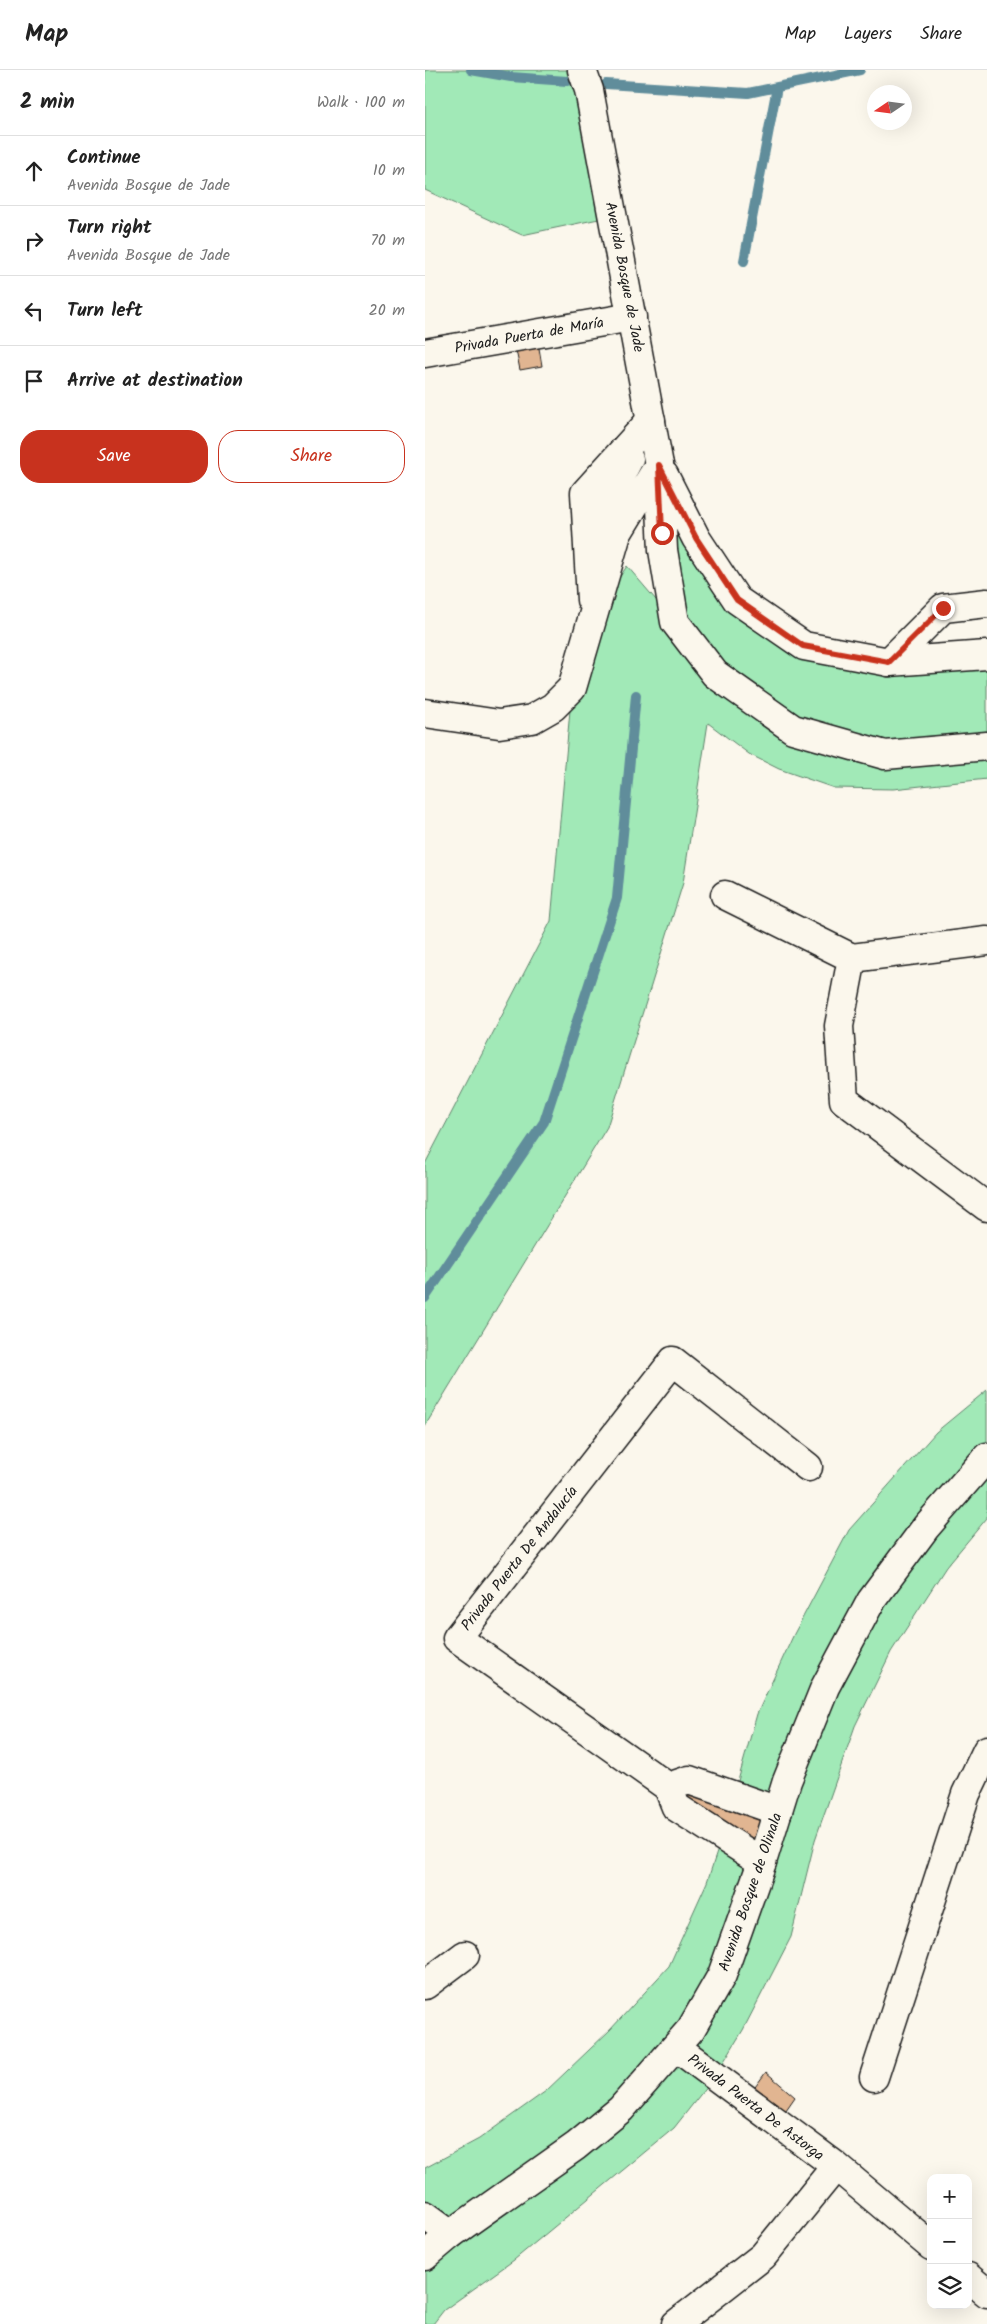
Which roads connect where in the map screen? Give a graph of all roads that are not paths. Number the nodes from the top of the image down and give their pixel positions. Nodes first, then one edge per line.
1 (587, 77) edge
2 (632, 317) junction
3 (425, 354) edge
4 (651, 420) junction
5 (659, 465) junction
6 (987, 603) edge
7 (592, 619) junction
8 (987, 655) edge
9 (889, 662) junction
10 (425, 713) edge
11 (987, 746) edge
12 (725, 895) dead end
13 (987, 941) edge
14 (852, 958) junction
15 (987, 1207) edge
16 (987, 1457) edge
17 (808, 1467) dead end
18 (987, 1750) edge
19 (669, 1787) junction
20 (778, 1811) junction
21 (762, 1862) junction
22 (465, 1956) dead end
23 (425, 1985) edge
24 (676, 2047) junction
25 (875, 2077) dead end
26 (836, 2166) junction
27 (425, 2215) edge
28 (451, 2234) junction
29 (927, 2243) edge
30 (425, 2256) edge
31 (972, 2280) edge
32 (987, 2293) edge
33 (676, 2324) edge

1 - 2 street, Avenida Bosque de Jade
2 - 3 street, Privada Puerta de María
2 - 4 street, Avenida Bosque de Jade
4 - 5 street, Avenida Bosque de Jade
4 - 7 street
5 - 7 street
5 - 9 street, Avenida Bosque de Jade
5 - 11 street, Avenida Bosque de Jade
6 - 9 street
7 - 10 street
8 - 9 street, Avenida Bosque de Jade
12 - 14 street
13 - 14 street
14 - 15 street
16 - 20 street, Avenida Bosque de Olinala
17 - 19 street, Privada Puerta De Andalucía
18 - 25 street
19 - 20 street
19 - 21 street
20 - 21 street, Avenida Bosque de Olinala
21 - 24 street, Avenida Bosque de Olinala
22 - 23 street
24 - 26 street, Privada Puerta De Astorga
24 - 28 street, Avenida Bosque de Olinala
26 - 29 street, Privada Puerta De Astorga
26 - 33 street, Privada Puerta De Astorga
27 - 28 street
28 - 30 street, Avenida Bosque de Olinala
31 - 32 street

